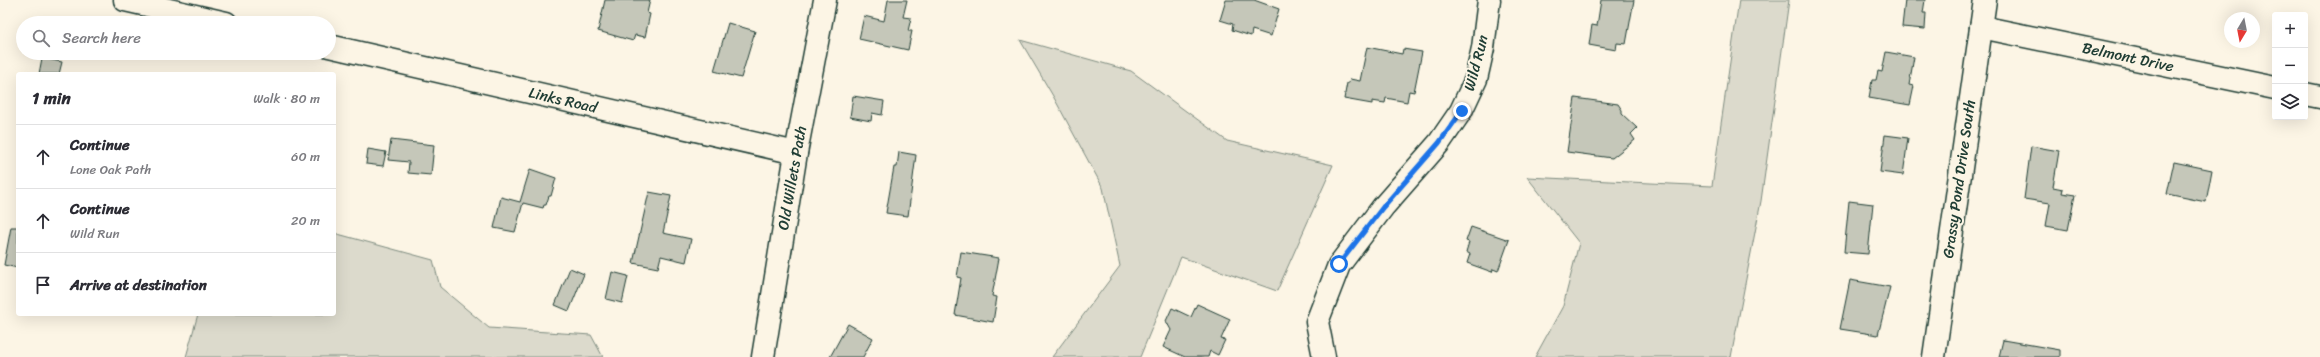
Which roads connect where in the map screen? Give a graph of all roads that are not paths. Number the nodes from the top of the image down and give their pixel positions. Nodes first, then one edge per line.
1 (125, 0) edge
2 (825, 0) edge
3 (1489, 0) edge
4 (1984, 0) edge
5 (195, 16) edge
6 (1981, 27) junction
7 (336, 48) edge
8 (2272, 87) edge
9 (2308, 95) edge
10 (2320, 97) edge
11 (796, 153) junction
12 (763, 357) edge
13 (1324, 357) edge
14 (1934, 357) edge

1 - 5 street
2 - 11 street, Old Willets Path
3 - 13 street, Wild Run
4 - 6 street, Grassy Pond Drive South
6 - 8 street, Belmont Drive
6 - 14 street, Grassy Pond Drive South
7 - 11 street, Links Road
9 - 10 street
11 - 12 street, Old Willets Path

